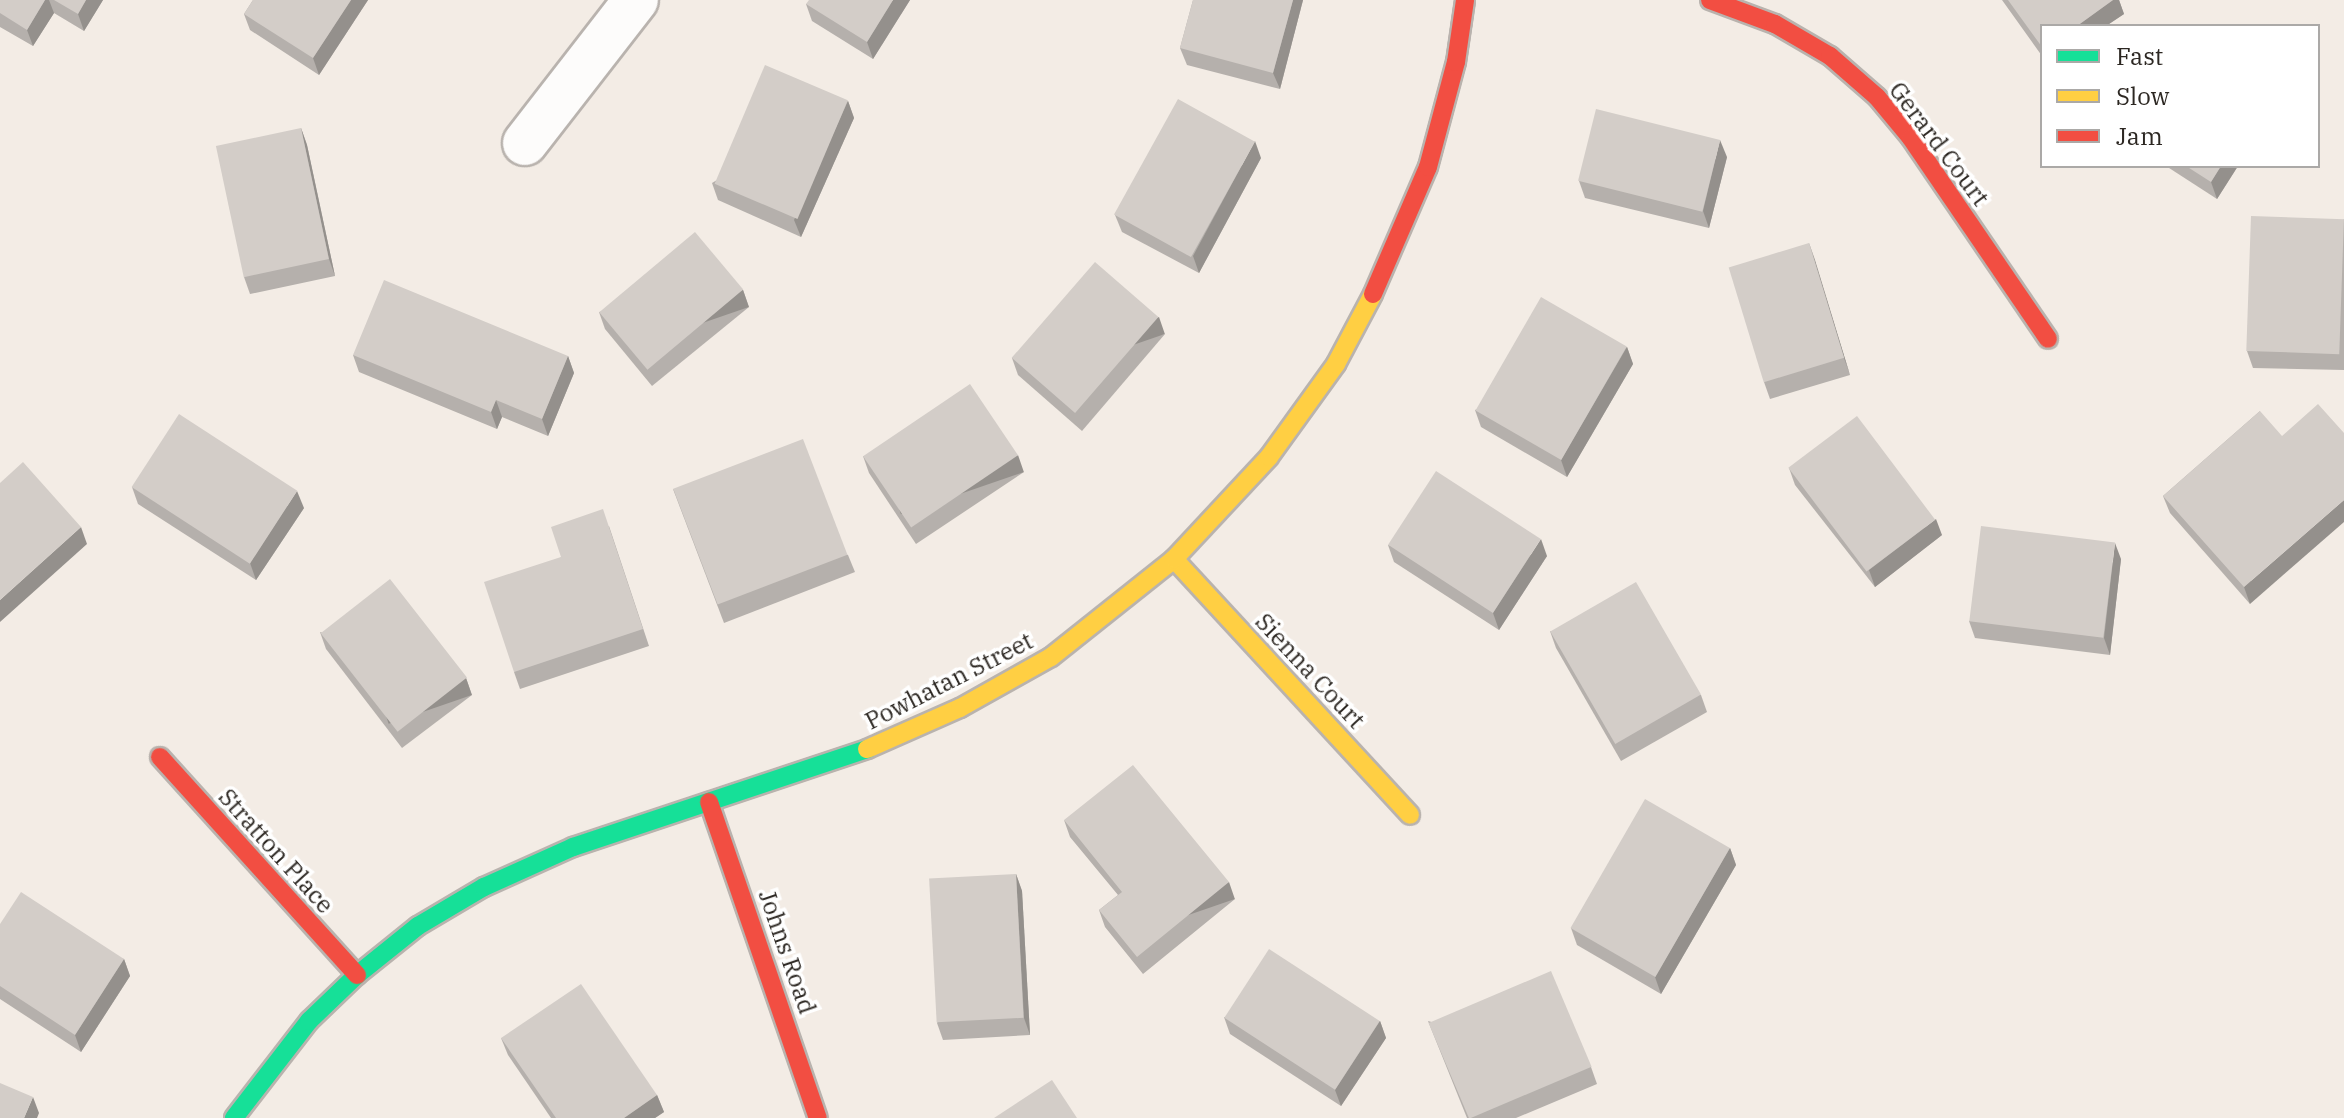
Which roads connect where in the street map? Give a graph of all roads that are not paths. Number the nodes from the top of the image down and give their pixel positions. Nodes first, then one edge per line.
1 (636, 0) edge
2 (1465, 0) edge
3 (1710, 0) edge
4 (525, 143) dead end
5 (2048, 339) dead end
6 (1174, 559) junction
7 (160, 757) dead end
8 (709, 802) junction
9 (1410, 815) dead end
10 (357, 975) junction
11 (234, 1118) edge
12 (818, 1118) edge

1 - 4 street
2 - 6 street, Powhatan Street
3 - 5 street, Gerard Court
6 - 8 street, Powhatan Street
6 - 9 street, Sienna Court
7 - 10 street, Stratton Place
8 - 10 street, Powhatan Street
8 - 12 street, Johns Road
10 - 11 street, Powhatan Street

